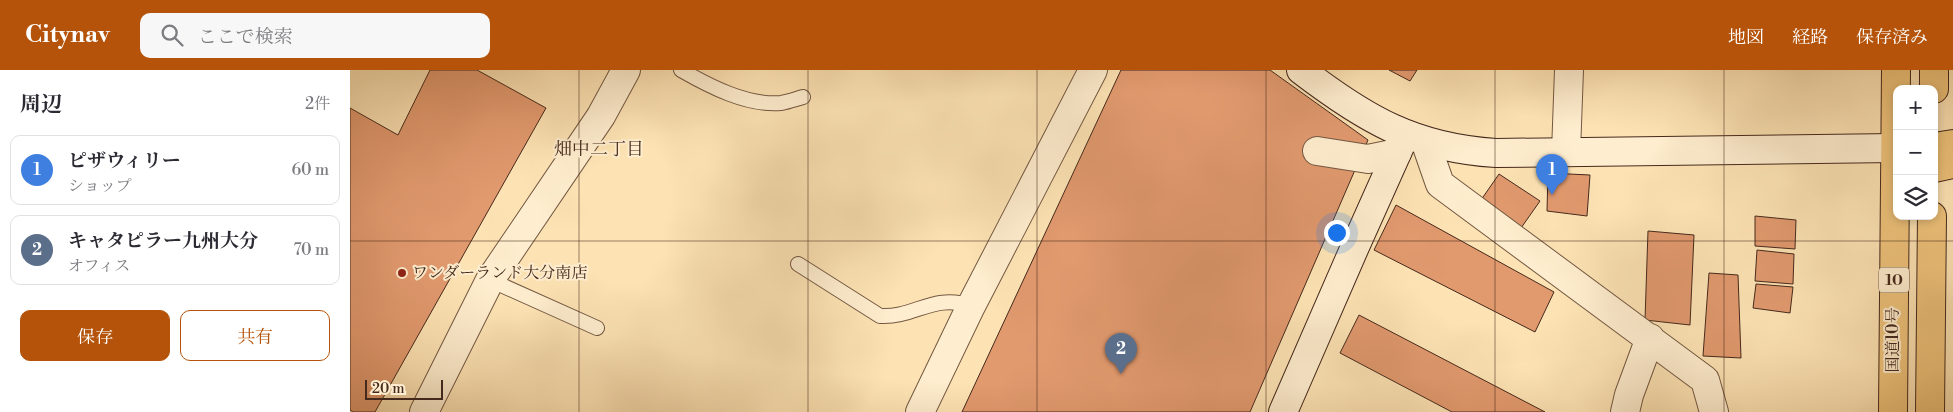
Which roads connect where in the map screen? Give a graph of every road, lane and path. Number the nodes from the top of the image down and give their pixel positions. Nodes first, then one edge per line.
1 (626, 70) edge
2 (681, 70) edge
3 (1093, 70) edge
4 (1301, 70) edge
5 (1569, 70) edge
6 (1896, 70) edge
7 (1934, 70) edge
8 (1934, 85) edge
9 (803, 97) dead end
10 (1896, 130) edge
11 (1409, 143) junction
12 (1953, 144) edge
13 (1938, 146) edge
14 (1893, 149) edge
15 (1317, 151) dead end
16 (1566, 152) junction
17 (1953, 164) edge
18 (1938, 167) edge
19 (1896, 175) edge
20 (1932, 220) edge
21 (798, 264) dead end
22 (490, 280) junction
23 (971, 306) junction
24 (597, 328) dead end
25 (1650, 338) junction
26 (424, 412) edge
27 (920, 412) edge
28 (1283, 412) edge
29 (1625, 412) edge
30 (1714, 412) edge
31 (1892, 412) edge
32 (1930, 412) edge

1 - 22 street
2 - 9 lane
3 - 23 street
4 - 11 street
5 - 16 street
6 - 10 highway, 国道10号
7 - 8 highway
11 - 15 street
11 - 16 street
11 - 25 street
11 - 28 street
12 - 13 highway
14 - 16 street
17 - 18 highway
19 - 31 highway, 国道10号 / 10
20 - 32 highway, 10
21 - 23 lane
22 - 24 lane
22 - 26 street
23 - 27 street
25 - 29 street
25 - 30 street

